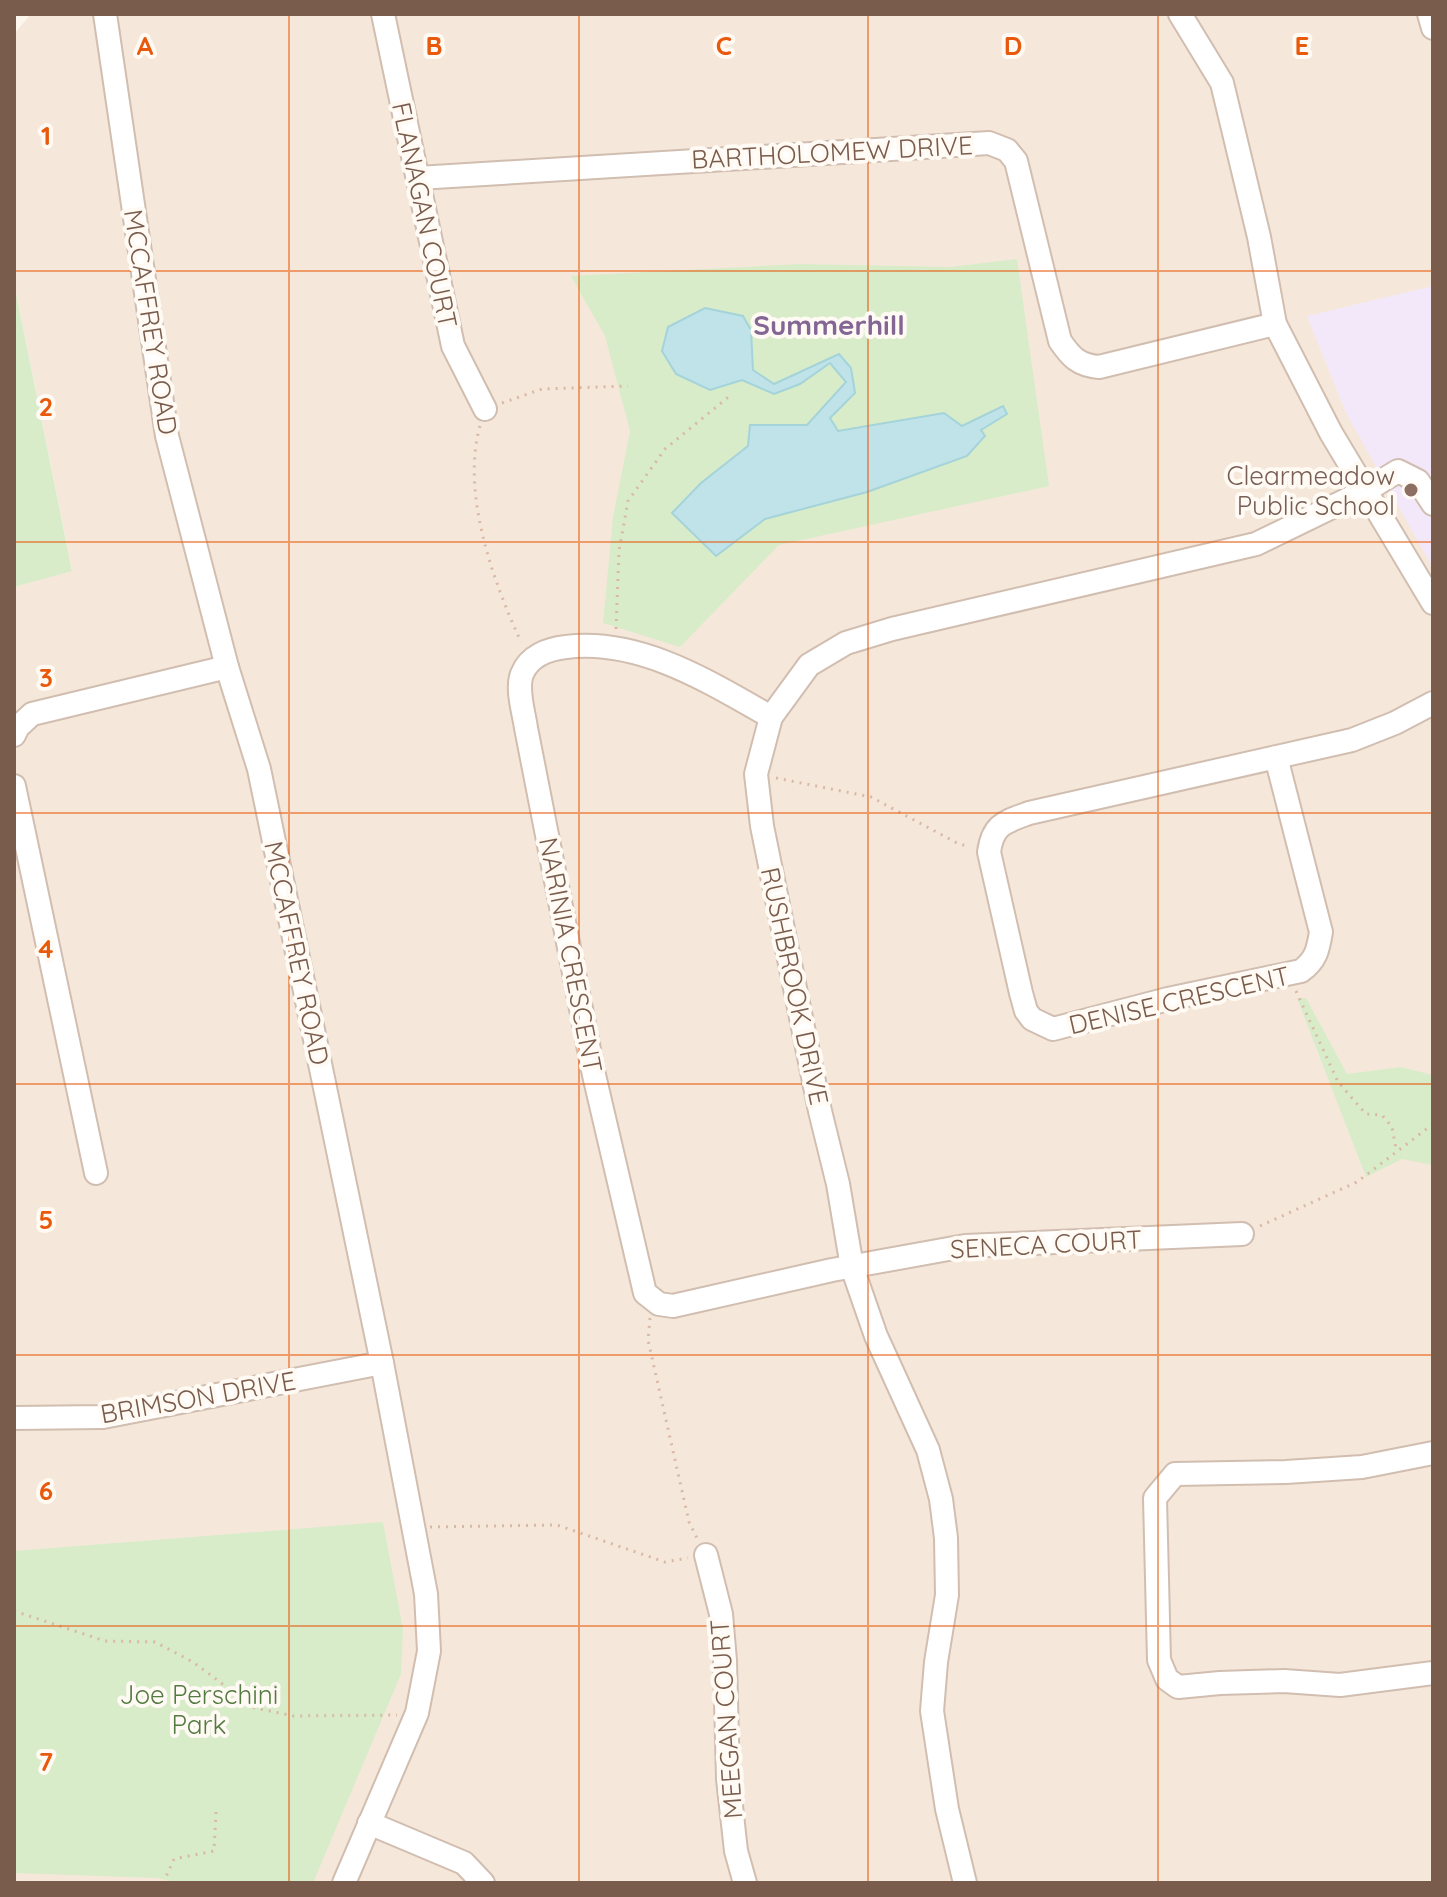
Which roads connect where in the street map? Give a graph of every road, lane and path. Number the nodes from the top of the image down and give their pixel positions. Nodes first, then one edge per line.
1 (105, 14) edge
2 (383, 14) edge
3 (1180, 14) edge
4 (1429, 14) edge
5 (1433, 28) edge
6 (418, 178) junction
7 (1275, 324) junction
8 (628, 386) dead end
9 (732, 394) dead end
10 (485, 409) junction
11 (1365, 491) junction
12 (1433, 504) edge
13 (1433, 603) edge
14 (615, 646) junction
15 (530, 660) junction
16 (227, 667) junction
17 (1433, 703) edge
18 (771, 717) junction
19 (14, 735) edge
20 (1276, 757) junction
21 (756, 774) junction
22 (14, 786) edge
23 (989, 852) junction
24 (1286, 974) junction
25 (1433, 1124) edge
26 (1396, 1151) junction
27 (96, 1173) dead end
28 (1242, 1234) joint
29 (852, 1267) junction
30 (652, 1299) junction
31 (382, 1363) junction
32 (14, 1418) edge
33 (1433, 1453) edge
34 (413, 1527) junction
35 (706, 1555) junction
36 (14, 1611) edge
37 (1433, 1673) edge
38 (417, 1713) junction
39 (216, 1812) dead end
40 (369, 1823) junction
41 (166, 1883) edge
42 (344, 1883) edge
43 (483, 1883) edge
44 (745, 1883) edge
45 (965, 1883) edge

1 - 16 street, MCCAFFREY ROAD
2 - 6 street, FLANAGAN COURT
3 - 7 street
4 - 5 street
6 - 7 street, BARTHOLOMEW DRIVE
6 - 10 street, FLANAGAN COURT
7 - 11 street
8 - 10 path
9 - 14 path
10 - 15 path
11 - 12 street, RUSHBROOK DRIVE
11 - 13 street
11 - 18 street, RUSHBROOK DRIVE
14 - 15 street
14 - 18 street
15 - 30 street, NARINIA CRESCENT
16 - 19 street
16 - 31 street, MCCAFFREY ROAD
17 - 20 street
18 - 21 street, RUSHBROOK DRIVE
20 - 23 street
20 - 24 street, DENISE CRESCENT
21 - 23 path
21 - 29 street, RUSHBROOK DRIVE
22 - 27 street
23 - 24 street, DENISE CRESCENT
24 - 26 path
25 - 26 path
26 - 28 path
28 - 29 street, SENECA COURT
29 - 30 street
29 - 45 street, RUSHBROOK DRIVE
30 - 35 path
31 - 32 street, BRIMSON DRIVE
31 - 34 street, MCCAFFREY ROAD
33 - 37 street
34 - 35 path
34 - 38 street, MCCAFFREY ROAD
35 - 44 street, MEEGAN COURT
36 - 38 path
38 - 40 street, MCCAFFREY ROAD
39 - 41 path
40 - 42 street, MCCAFFREY ROAD
40 - 43 street

